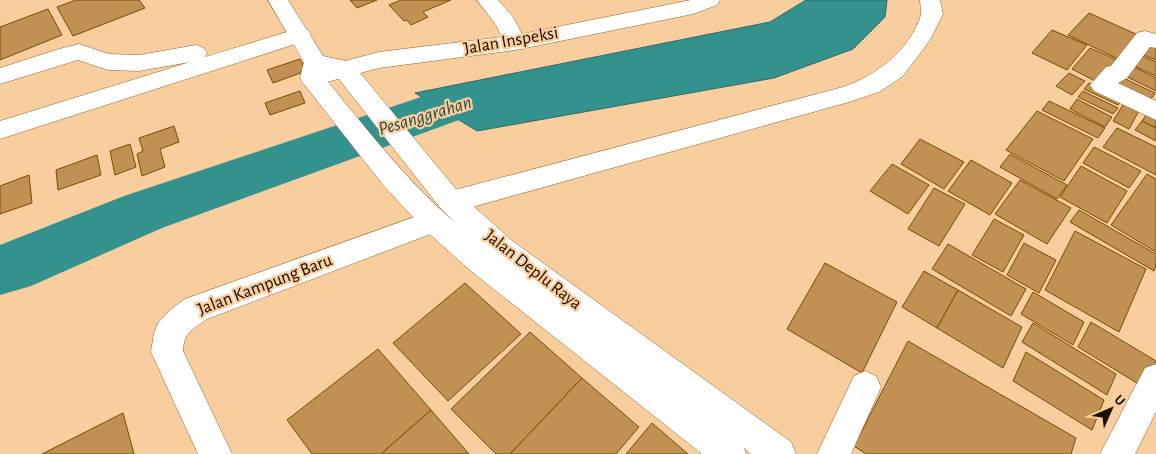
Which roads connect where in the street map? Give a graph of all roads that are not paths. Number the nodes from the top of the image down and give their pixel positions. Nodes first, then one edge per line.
1 (278, 0) edge
2 (488, 0) edge
3 (930, 0) edge
4 (696, 2) edge
5 (296, 28) junction
6 (1156, 41) edge
7 (516, 43) junction
8 (343, 68) junction
9 (314, 70) junction
10 (0, 76) edge
11 (1156, 111) edge
12 (0, 130) edge
13 (443, 212) junction
14 (1156, 380) edge
15 (865, 387) dead end
16 (214, 454) edge
17 (729, 454) edge
18 (779, 454) edge
19 (834, 454) edge
20 (1117, 454) edge

1 - 5 street, Jalan Deplu Raya
2 - 7 street
3 - 13 street, Jalan Kampung Baru
4 - 7 street, Jalan Inspeksi
5 - 9 street, Jalan Deplu Raya
5 - 10 street
5 - 12 street
6 - 11 street
7 - 8 street, Jalan Inspeksi
8 - 9 street
8 - 13 street, Jalan Deplu Raya
9 - 13 street, Jalan Deplu Raya
13 - 16 street, Jalan Kampung Baru
13 - 17 street, Jalan Deplu Raya
13 - 18 street, Jalan Deplu Raya
14 - 20 street
15 - 19 street

